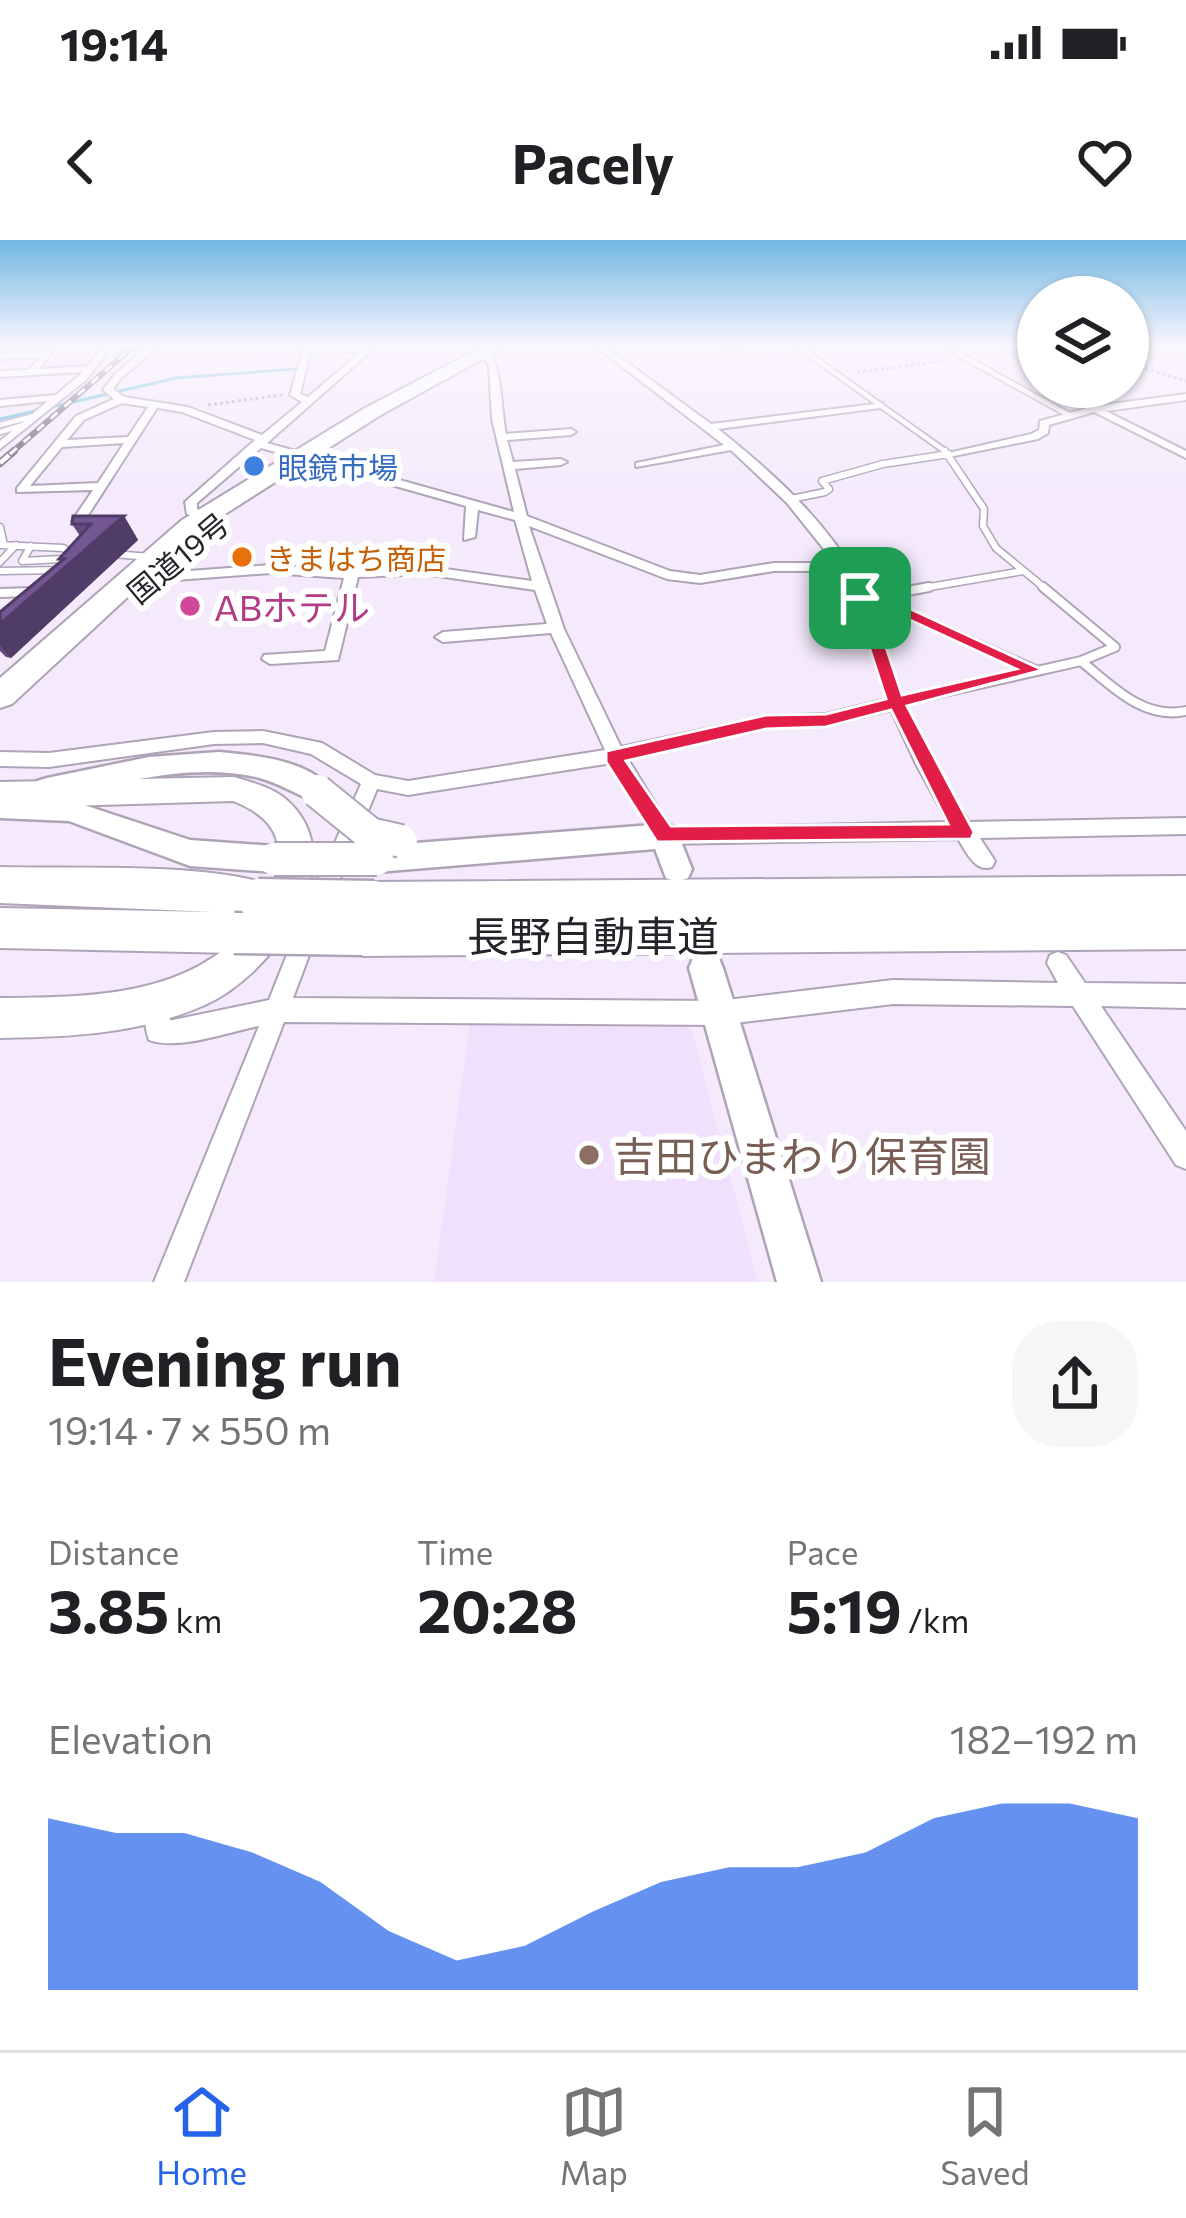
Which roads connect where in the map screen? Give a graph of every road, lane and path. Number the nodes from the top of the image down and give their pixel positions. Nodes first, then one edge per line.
1 (62, 395) edge
2 (114, 395) edge
3 (301, 395) edge
4 (306, 395) edge
5 (405, 395) edge
6 (494, 395) edge
7 (665, 395) edge
8 (865, 395) edge
9 (1031, 395) edge
10 (59, 397) junction
11 (1186, 397) edge
12 (301, 398) junction
13 (122, 400) junction
14 (0, 404) edge
15 (880, 405) junction
16 (153, 406) junction
17 (184, 409) junction
18 (1095, 410) junction
19 (1069, 416) junction
20 (30, 420) junction
21 (710, 427) junction
22 (0, 428) edge
23 (571, 432) dead end
24 (502, 437) junction
25 (129, 440) junction
26 (258, 441) junction
27 (59, 444) junction
28 (0, 446) edge
29 (733, 446) junction
30 (949, 454) junction
31 (1186, 455) edge
32 (302, 458) junction
33 (561, 462) dead end
34 (640, 465) dead end
35 (509, 466) junction
36 (401, 482) junction
37 (98, 486) junction
38 (791, 499) junction
39 (392, 500) dead end
40 (472, 503) junction
41 (521, 518) junction
42 (210, 519) junction
43 (0, 527) edge
44 (80, 537) edge
45 (470, 537) dead end
46 (2, 545) edge
47 (16, 545) junction
48 (31, 546) junction
49 (78, 558) junction
50 (844, 566) junction
51 (0, 567) edge
52 (149, 567) junction
53 (58, 570) junction
54 (1023, 571) junction
55 (352, 573) junction
56 (23, 579) dead end
57 (542, 587) junction
58 (32, 592) edge
59 (5, 593) edge
60 (867, 598) junction
61 (557, 628) junction
62 (443, 637) dead end
63 (270, 659) dead end
64 (1081, 661) junction
65 (1035, 670) junction
66 (0, 696) edge
67 (896, 703) junction
68 (1186, 711) edge
69 (0, 724) edge
70 (613, 757) junction
71 (0, 759) edge
72 (371, 781) junction
73 (8, 798) edge
74 (1186, 826) edge
75 (963, 832) junction
76 (665, 836) junction
77 (986, 861) dead end
78 (677, 869) dead end
79 (379, 884) junction
80 (0, 890) edge
81 (1186, 895) edge
82 (228, 922) junction
83 (0, 928) edge
84 (1186, 929) edge
85 (0, 939) edge
86 (1058, 963) dead end
87 (706, 968) dead end
88 (1186, 996) edge
89 (1077, 997) junction
90 (158, 1004) junction
91 (277, 1010) junction
92 (719, 1013) junction
93 (0, 1018) edge
94 (1183, 1147) edge
95 (170, 1282) edge
96 (799, 1282) edge

1 - 10 street
2 - 13 street
3 - 12 street
4 - 12 street
5 - 32 highway, 国道19号
6 - 24 street
7 - 21 street
8 - 15 lane
9 - 19 lane
10 - 14 street
10 - 20 street
11 - 18 street
12 - 17 path
12 - 26 street
13 - 16 street
13 - 27 street
15 - 21 street
15 - 30 lane
16 - 17 street
16 - 25 street
17 - 26 street
18 - 19 street
18 - 31 street
19 - 30 street
20 - 22 lane
20 - 28 street
21 - 29 street
23 - 24 street
24 - 35 street
25 - 27 street
25 - 37 street
26 - 32 street
26 - 42 street
27 - 37 street
29 - 34 street
29 - 38 street
30 - 38 lane
30 - 54 lane
32 - 36 street
32 - 42 highway, 国道19号
33 - 35 street
35 - 41 street
36 - 39 street
36 - 40 street
37 - 44 street
38 - 50 street
40 - 41 street
40 - 45 street
41 - 50 street
41 - 57 street
42 - 52 highway, 国道19号
43 - 46 lane
46 - 47 lane
47 - 48 lane
47 - 51 lane
48 - 49 lane
48 - 53 lane
49 - 52 lane
49 - 53 lane
50 - 60 street
51 - 53 lane
52 - 55 street
52 - 66 highway, 国道19号
52 - 69 highway, 国道19号
54 - 60 lane
54 - 64 lane
55 - 57 street
55 - 63 street
56 - 59 lane
57 - 61 street
58 - 59 lane
60 - 65 lane
60 - 67 street
61 - 62 street
61 - 70 street
64 - 65 lane
64 - 68 lane
65 - 67 lane
67 - 70 street
67 - 75 street
70 - 72 street
70 - 76 street
71 - 72 street
72 - 91 street
73 - 79 street, bridge
73 - 79 street, bridge
73 - 90 main road
74 - 75 street
75 - 76 street
75 - 77 street
76 - 78 street
76 - 79 street
79 - 81 highway, 長野自動車道
79 - 82 highway, 長野自動車道, bridge
79 - 84 highway, 長野自動車道
80 - 82 highway, 長野自動車道
82 - 83 highway, 長野自動車道
82 - 85 highway
86 - 89 street
87 - 92 street
88 - 89 street
89 - 92 street
89 - 94 street
90 - 91 street
90 - 93 main road
91 - 92 street
91 - 95 street
92 - 96 street

